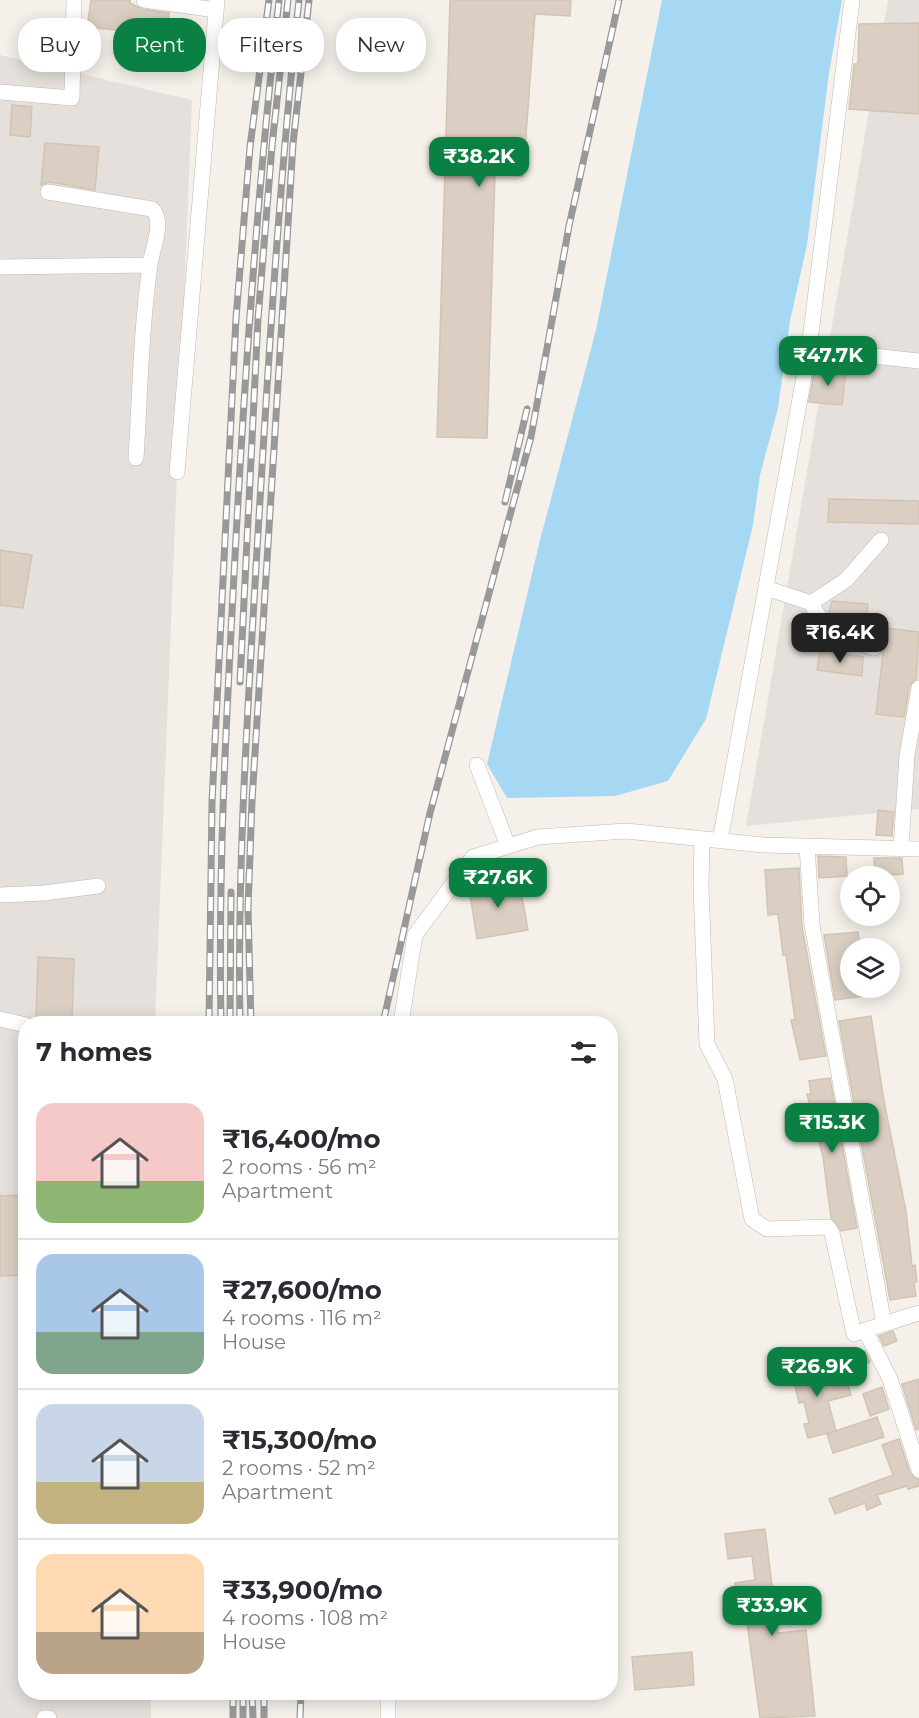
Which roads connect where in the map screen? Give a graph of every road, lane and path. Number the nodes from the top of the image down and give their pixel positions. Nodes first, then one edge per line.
1 (74, 0) edge
2 (144, 0) edge
3 (852, 0) edge
4 (184, 3) edge
5 (217, 5) edge
6 (0, 92) edge
7 (48, 192) dead end
8 (150, 265) junction
9 (0, 267) edge
10 (809, 349) junction
11 (919, 361) edge
12 (136, 458) dead end
13 (177, 472) dead end
14 (881, 540) dead end
15 (766, 588) junction
16 (811, 603) junction
17 (874, 648) dead end
18 (919, 688) edge
19 (477, 765) dead end
20 (702, 839) junction
21 (720, 841) junction
22 (508, 846) junction
23 (807, 846) junction
24 (901, 849) junction
25 (919, 849) edge
26 (98, 886) dead end
27 (0, 895) edge
28 (402, 1016) edge
29 (0, 1019) edge
30 (18, 1023) edge
31 (919, 1313) edge
32 (884, 1324) junction
33 (865, 1330) junction
34 (918, 1465) edge
35 (388, 1700) edge
36 (44, 1718) edge
37 (49, 1718) edge
38 (388, 1718) edge

1 - 6 street
2 - 4 street
3 - 10 street
4 - 5 street
5 - 13 street
7 - 8 street
8 - 9 street
8 - 12 street
10 - 11 street
10 - 15 street
14 - 16 street
15 - 16 street
15 - 21 street
16 - 17 street
18 - 24 street
19 - 22 street
20 - 21 street
20 - 22 street
20 - 33 street
21 - 23 street
22 - 28 street
23 - 24 street
23 - 32 street
24 - 25 street
26 - 27 street
29 - 30 street
31 - 32 street
32 - 33 street
33 - 34 street
35 - 38 street
36 - 37 street

